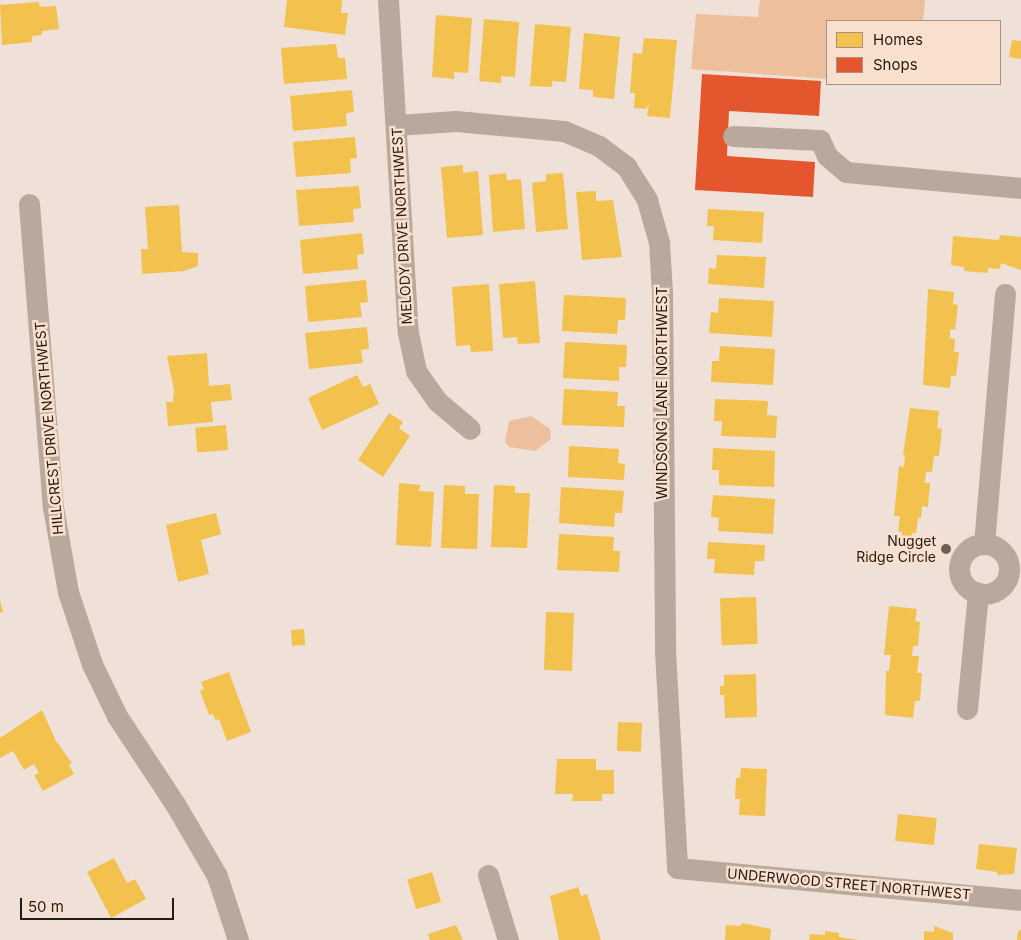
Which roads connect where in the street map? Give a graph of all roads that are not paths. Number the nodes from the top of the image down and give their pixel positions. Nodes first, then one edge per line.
1 (388, 0) edge
2 (396, 125) junction
3 (732, 136) dead end
4 (1021, 188) edge
5 (29, 204) dead end
6 (1005, 294) dead end
7 (470, 429) dead end
8 (984, 544) junction
9 (1015, 572) edge
10 (978, 594) junction
11 (966, 709) dead end
12 (677, 868) joint
13 (488, 875) dead end
14 (1021, 900) edge
15 (238, 940) edge
16 (508, 940) edge

1 - 2 street, MELODY DRIVE NORTHWEST
2 - 7 street, MELODY DRIVE NORTHWEST
2 - 12 street, WINDSONG LANE NORTHWEST
3 - 4 street
5 - 15 street, HILLCREST DRIVE NORTHWEST
6 - 8 street
8 - 9 street
8 - 10 street
9 - 10 street
10 - 11 street
12 - 14 street, UNDERWOOD STREET NORTHWEST
13 - 16 street

